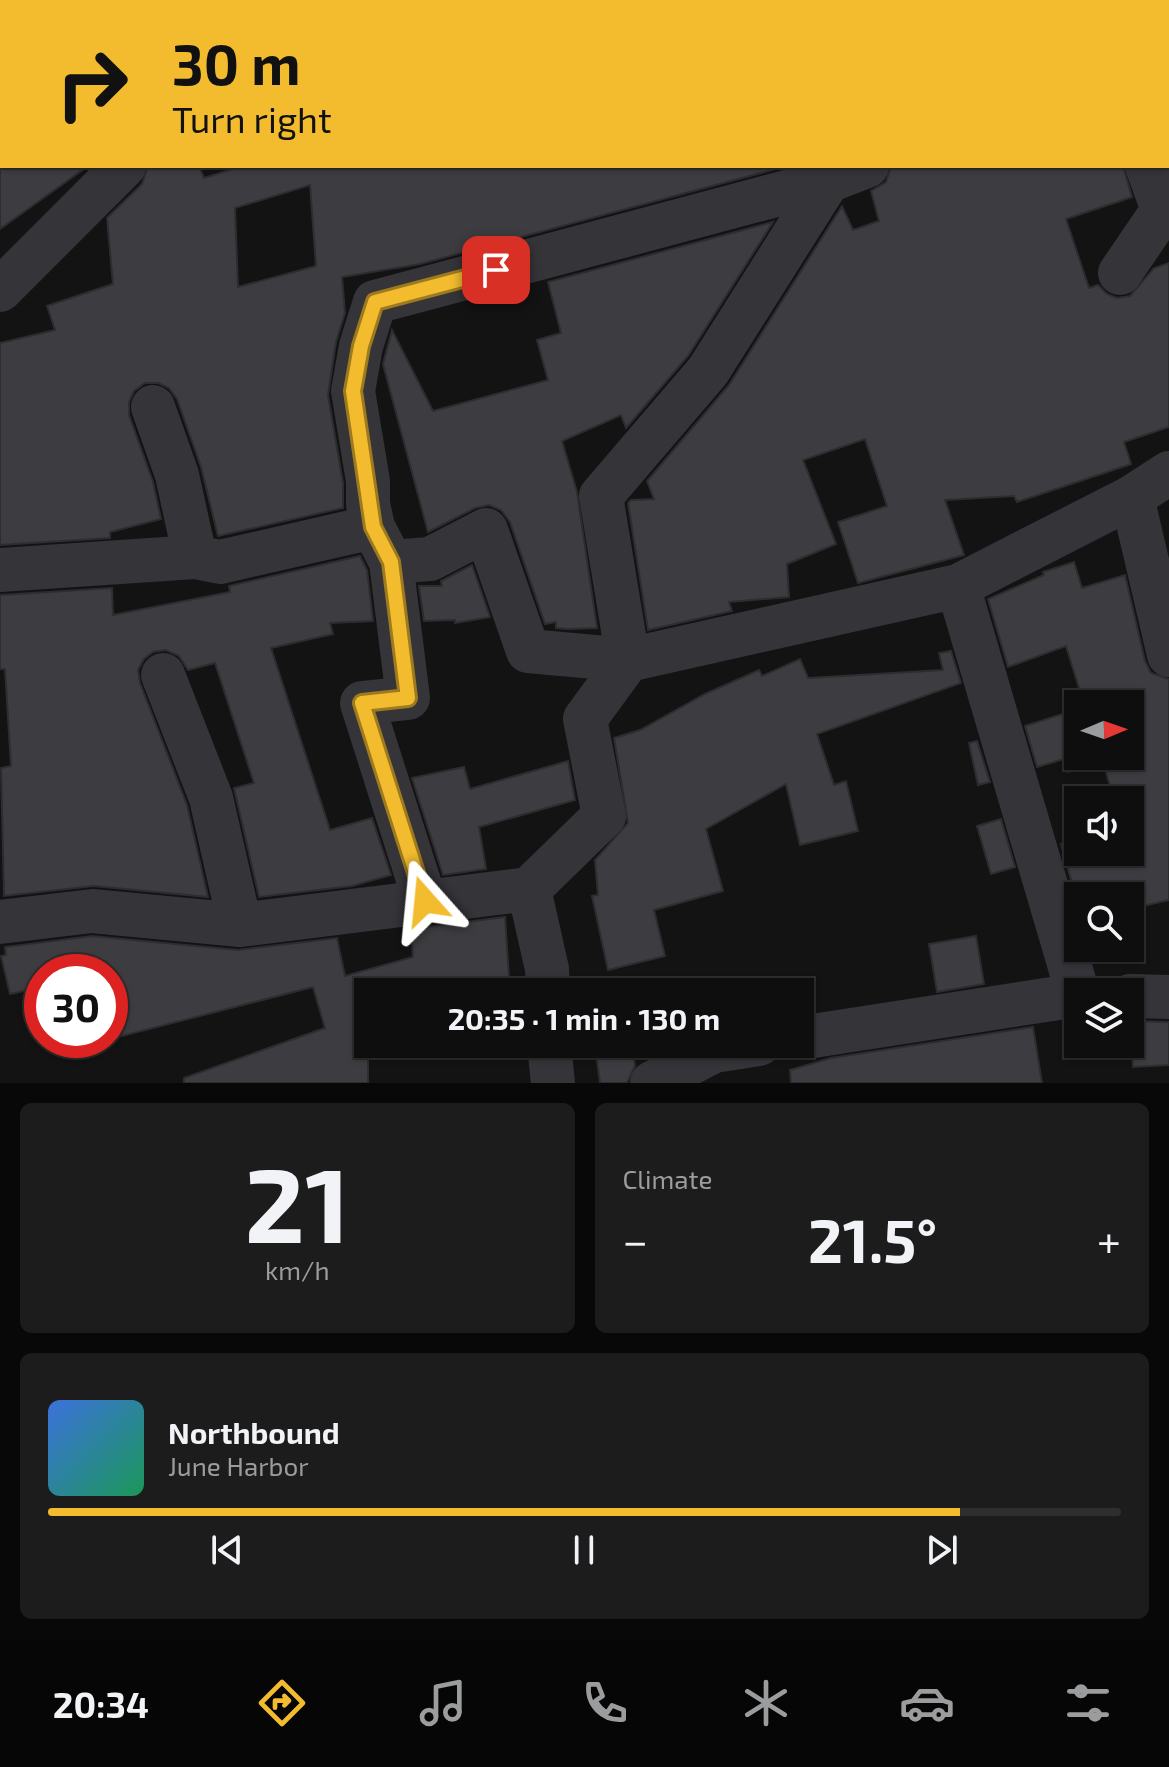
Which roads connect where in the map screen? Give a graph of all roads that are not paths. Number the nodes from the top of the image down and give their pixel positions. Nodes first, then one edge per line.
1 (122, 168) edge
2 (1148, 168) edge
3 (847, 174) edge
4 (1166, 211) edge
5 (1120, 273) dead end
6 (0, 290) edge
7 (153, 407) dead end
8 (1169, 473) edge
9 (1132, 497) junction
10 (382, 544) junction
11 (195, 557) junction
12 (0, 570) edge
13 (958, 586) junction
14 (1169, 655) edge
15 (628, 660) junction
16 (163, 675) dead end
17 (529, 889) junction
18 (425, 901) junction
19 (0, 922) edge
20 (240, 925) junction
21 (547, 978) edge
22 (1073, 978) edge
23 (1144, 996) edge
24 (1064, 997) edge
25 (1169, 997) edge
26 (814, 1036) edge
27 (550, 1058) edge
28 (718, 1067) edge
29 (553, 1083) edge
30 (652, 1083) edge

1 - 6 street
2 - 4 street
3 - 10 street
3 - 15 street
4 - 5 street
7 - 11 street
8 - 9 street
9 - 13 street
9 - 14 street
10 - 11 street
10 - 15 street
10 - 18 street
11 - 12 street
13 - 15 street
13 - 22 street
15 - 17 street
16 - 20 street
17 - 18 street
17 - 21 street
18 - 20 street
19 - 20 street
23 - 25 street
24 - 26 street
27 - 29 street
28 - 30 street

